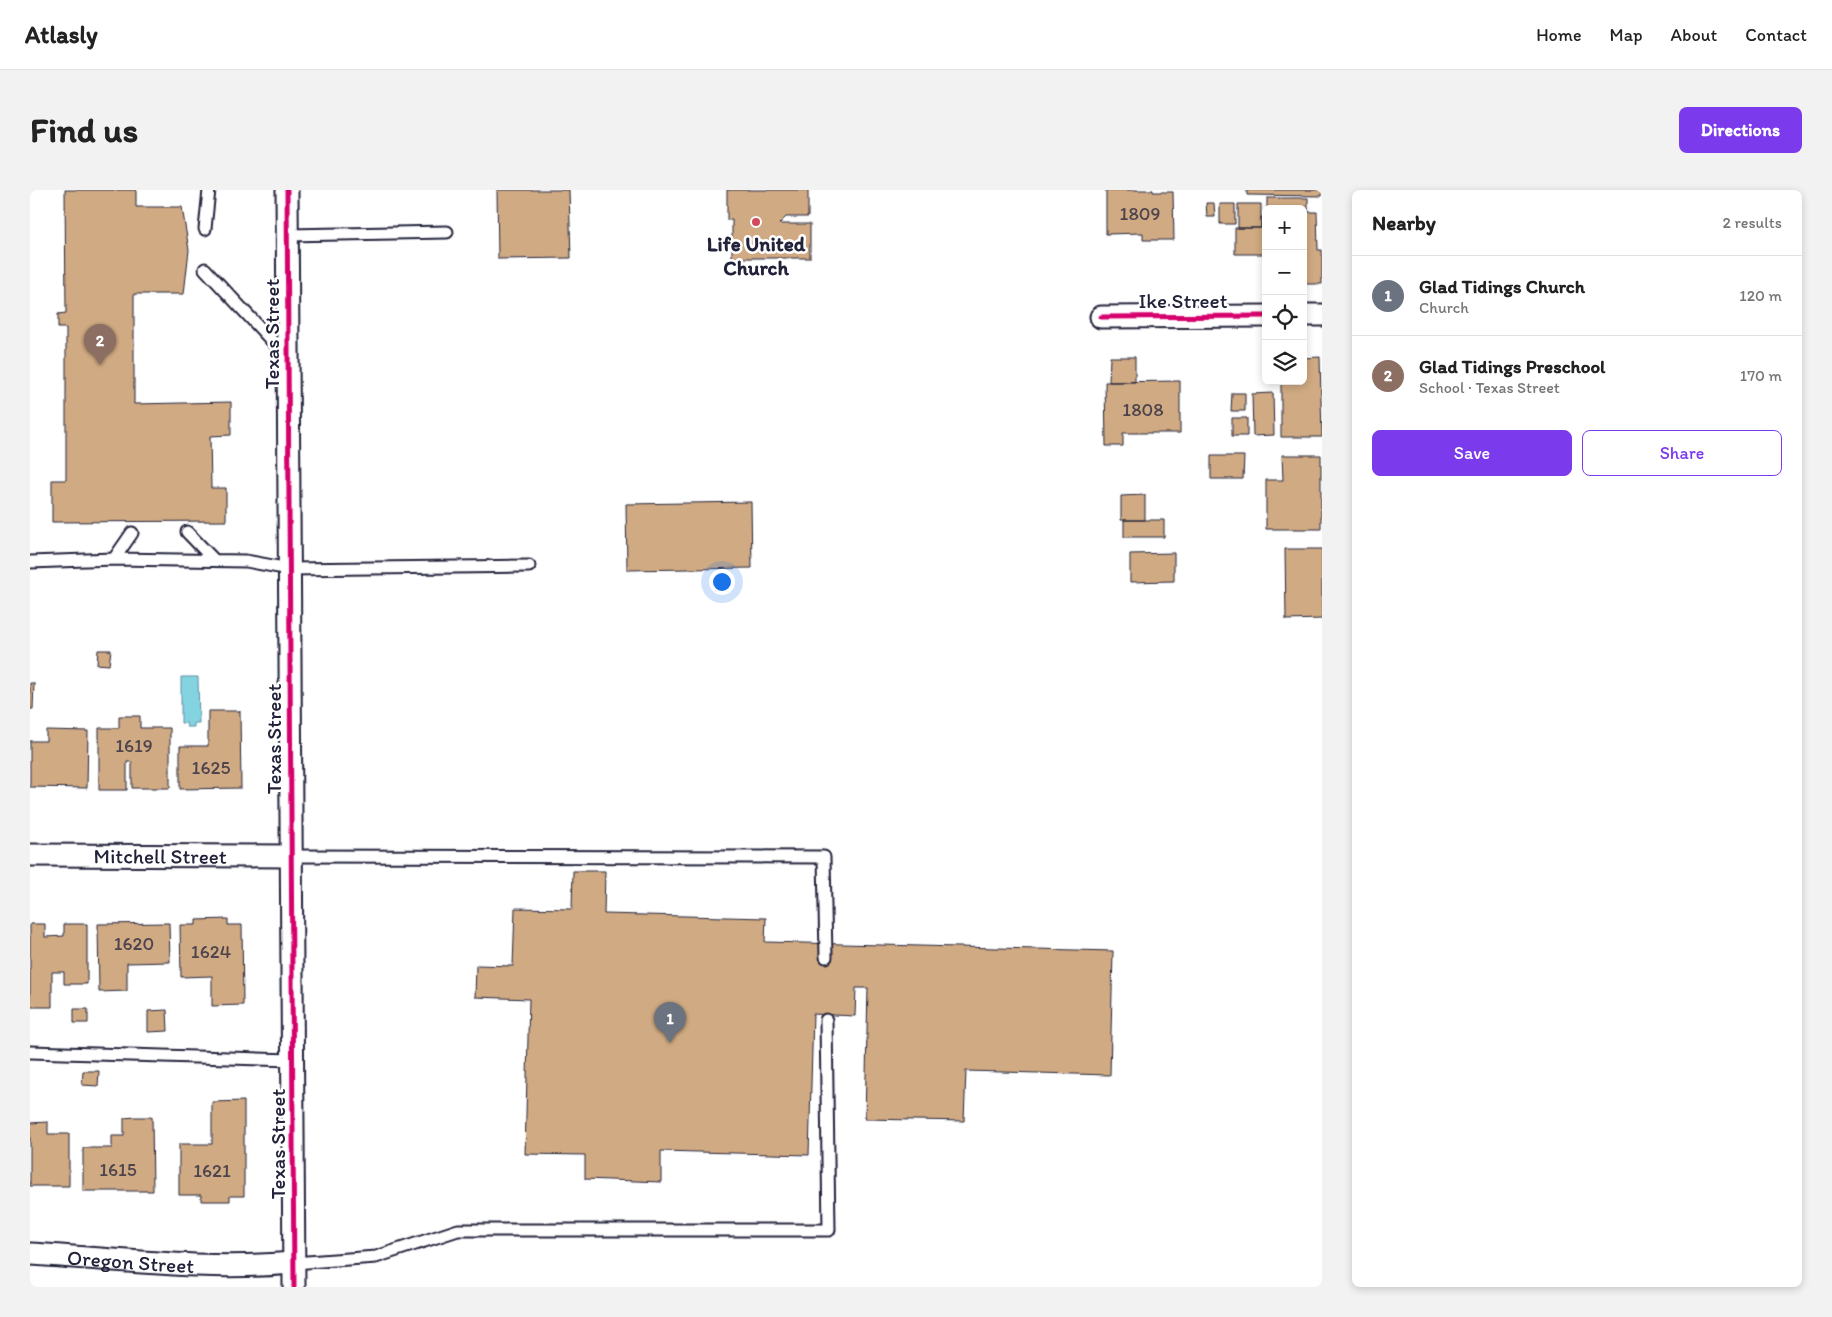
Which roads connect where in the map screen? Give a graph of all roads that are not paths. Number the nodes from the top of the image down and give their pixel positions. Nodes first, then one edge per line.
1 (209, 190) edge
2 (287, 190) edge
3 (205, 229) dead end
4 (447, 232) dead end
5 (287, 235) junction
6 (205, 270) dead end
7 (1307, 315) edge
8 (1322, 315) edge
9 (1101, 316) dead end
10 (1262, 316) edge
11 (287, 357) junction
12 (187, 532) dead end
13 (132, 533) dead end
14 (114, 559) junction
15 (214, 560) junction
16 (30, 562) edge
17 (529, 566) dead end
18 (289, 569) junction
19 (30, 854) edge
20 (290, 856) junction
21 (826, 957) dead end
22 (826, 1020) dead end
23 (30, 1052) edge
24 (293, 1060) junction
25 (30, 1254) edge
26 (293, 1262) junction
27 (294, 1287) edge

1 - 3 lane
2 - 5 street, Texas Street
4 - 5 lane
5 - 11 street, Texas Street
6 - 11 lane
7 - 8 street
9 - 10 street, Ike Street
11 - 18 street, Texas Street
12 - 15 lane
13 - 14 lane
14 - 15 lane
14 - 16 lane
15 - 18 lane
17 - 18 lane
18 - 20 street, Texas Street
19 - 20 street, Mitchell Street
20 - 21 lane
20 - 24 street, Texas Street
22 - 26 lane
23 - 24 lane
24 - 26 street, Texas Street
25 - 26 street, Oregon Street
26 - 27 street, Texas Street

